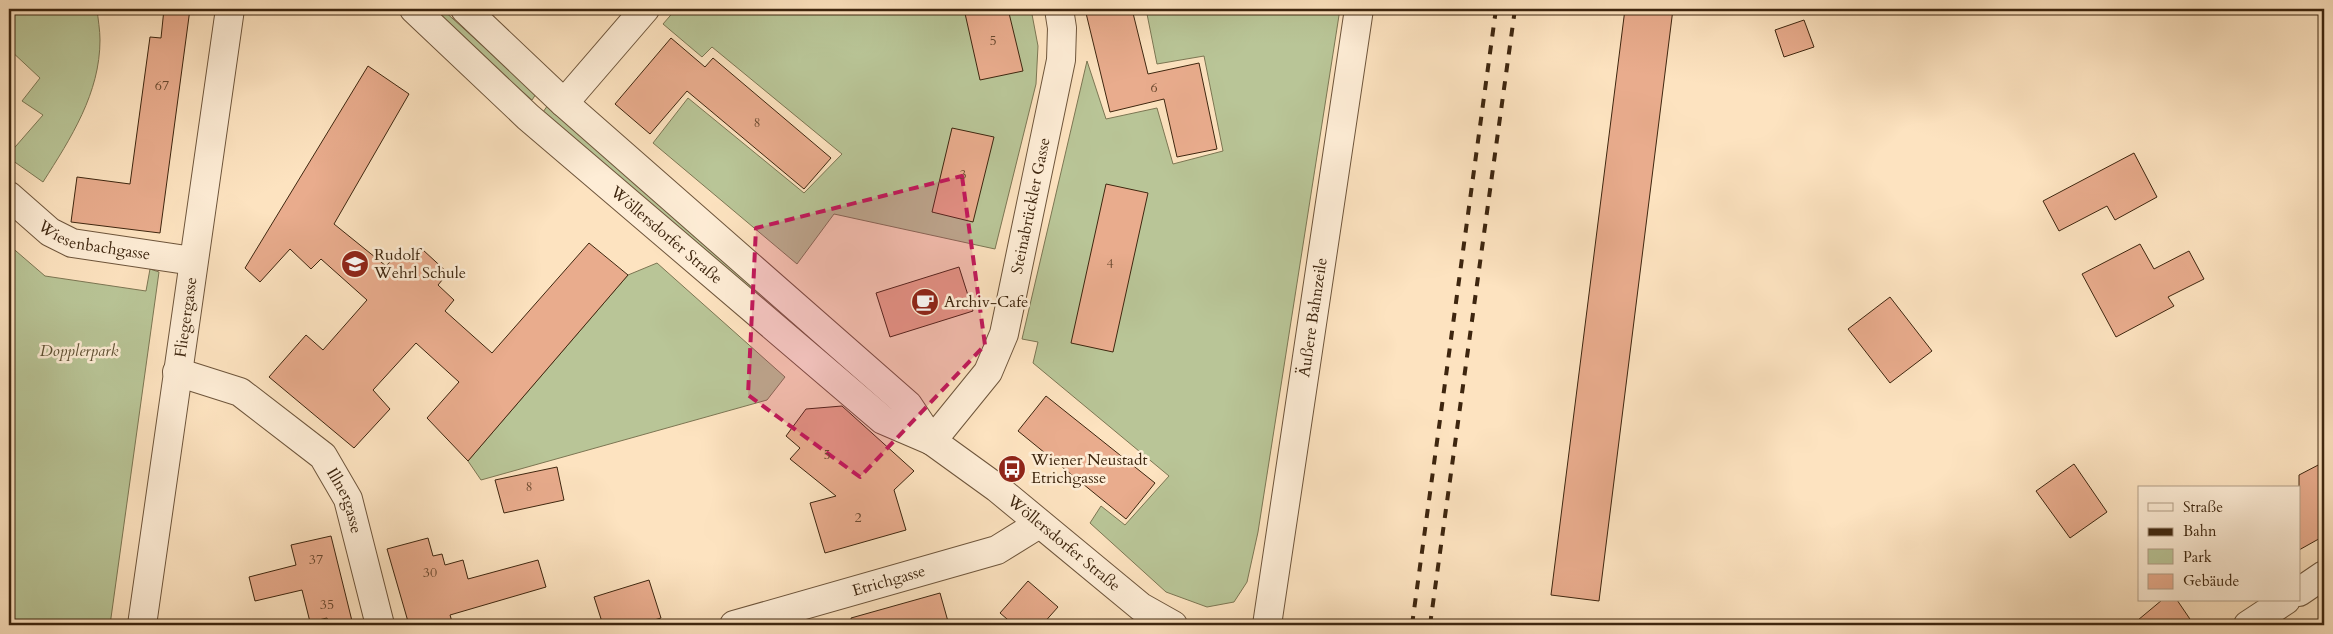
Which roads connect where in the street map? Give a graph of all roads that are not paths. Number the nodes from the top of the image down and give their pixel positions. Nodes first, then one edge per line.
1 (230, 9) edge
2 (414, 9) edge
3 (465, 9) edge
4 (645, 9) edge
5 (1059, 9) edge
6 (1359, 9) edge
7 (564, 104) junction
8 (9, 196) edge
9 (193, 261) junction
10 (177, 372) junction
11 (932, 441) junction
12 (1039, 524) junction
13 (2324, 575) edge
14 (2300, 591) edge
15 (2283, 602) edge
16 (142, 625) edge
17 (380, 625) edge
18 (734, 625) edge
19 (1173, 625) edge
20 (1267, 625) edge
21 (2248, 625) edge

1 - 9 street, Fliegergasse
2 - 11 street, Wöllersdorfer Straße
3 - 7 street, Wöllersdorfer Straße
4 - 7 street
5 - 11 street, Steinabrückler Gasse
6 - 20 street, Äußere Bahnzeile
7 - 11 street, Wöllersdorfer Straße
8 - 9 street, Wiesenbachgasse
9 - 10 street, Fliegergasse
10 - 16 street, Fliegergasse
10 - 17 street, Illnergasse
11 - 12 street, Wöllersdorfer Straße
12 - 18 street, Etrichgasse
12 - 19 street, Wöllersdorfer Straße
13 - 14 street
15 - 21 street

